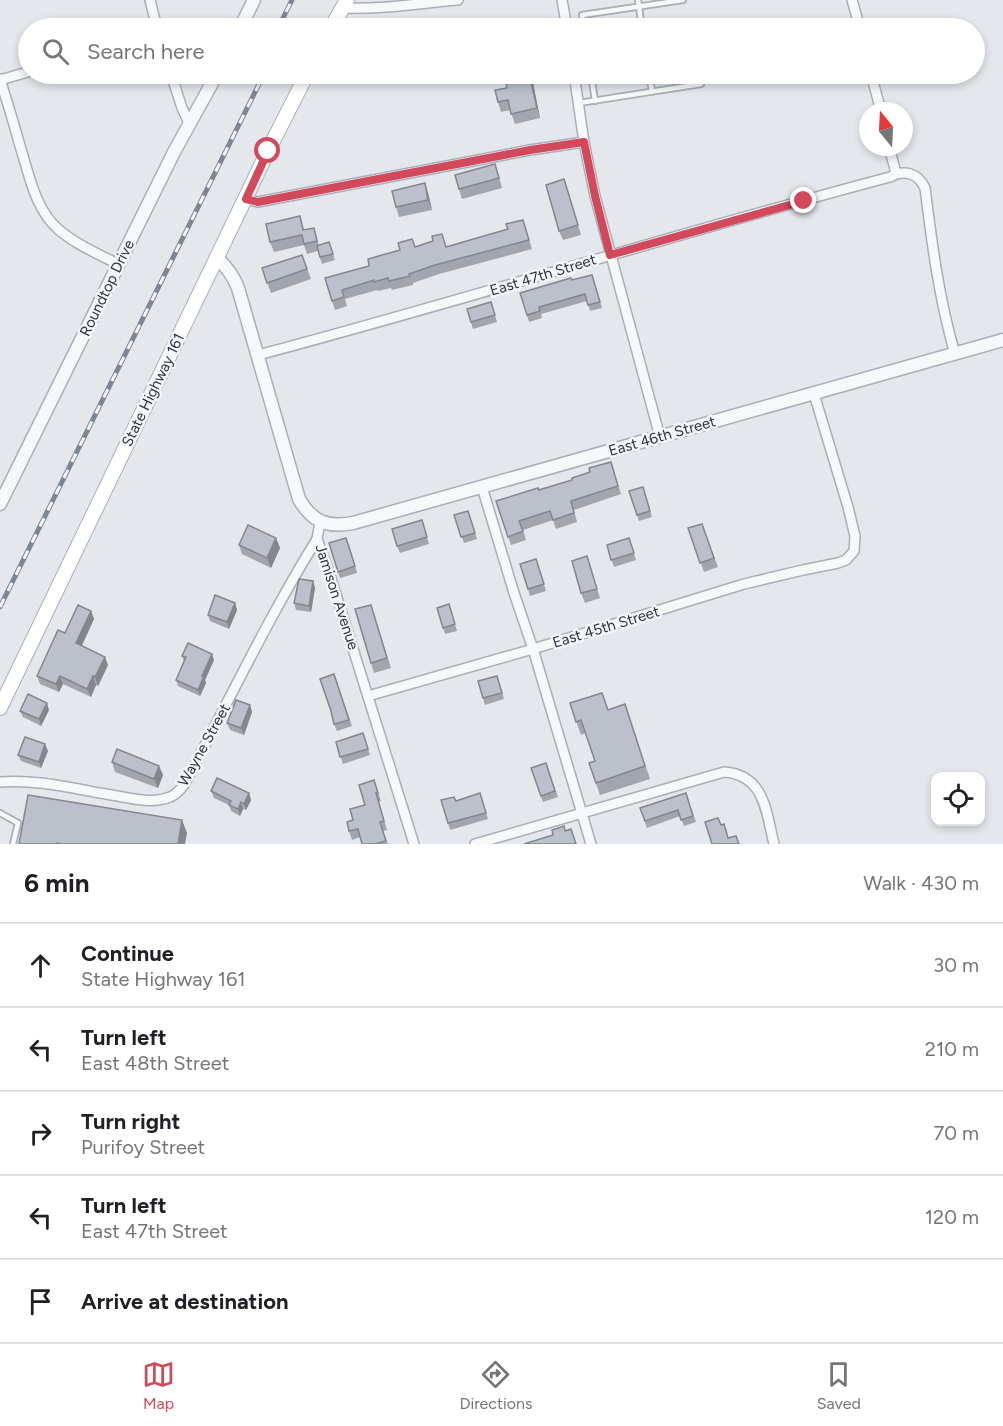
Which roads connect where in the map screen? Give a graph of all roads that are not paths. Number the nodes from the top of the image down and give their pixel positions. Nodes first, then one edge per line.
1 (150, 0) edge
2 (254, 0) edge
3 (458, 0) edge
4 (562, 0) edge
5 (638, 0) edge
6 (683, 0) edge
7 (852, 0) edge
8 (345, 4) edge
9 (639, 7) junction
10 (154, 18) edge
11 (245, 18) edge
12 (337, 18) edge
13 (565, 18) edge
14 (582, 18) edge
15 (641, 18) edge
16 (857, 18) edge
17 (18, 75) edge
18 (0, 80) edge
19 (174, 84) edge
20 (211, 84) edge
21 (303, 84) edge
22 (576, 84) edge
23 (593, 84) edge
24 (651, 84) edge
25 (701, 84) edge
26 (873, 84) edge
27 (652, 91) junction
28 (596, 101) junction
29 (878, 102) edge
30 (579, 103) junction
31 (189, 123) junction
32 (584, 142) junction
33 (892, 156) edge
34 (896, 173) junction
35 (246, 199) junction
36 (610, 255) junction
37 (218, 258) junction
38 (118, 264) junction
39 (1003, 340) edge
40 (955, 354) junction
41 (258, 355) junction
42 (814, 394) junction
43 (660, 437) junction
44 (4, 486) edge
45 (482, 487) junction
46 (0, 504) edge
47 (320, 522) junction
48 (317, 539) junction
49 (533, 649) junction
50 (368, 696) junction
51 (0, 708) edge
52 (0, 782) edge
53 (0, 813) edge
54 (581, 814) junction
55 (13, 844) edge
56 (414, 844) edge
57 (476, 844) edge
58 (591, 844) edge
59 (774, 844) edge

1 - 10 street
2 - 11 street
3 - 8 street
4 - 13 street
5 - 9 lane
6 - 9 lane
7 - 16 street
8 - 12 main road
9 - 14 lane
9 - 15 lane
17 - 18 street
18 - 38 street
19 - 31 street
20 - 31 street, Roundtop Drive
21 - 35 main road, State Highway 161
22 - 30 street
23 - 28 lane
24 - 27 lane
25 - 27 lane
26 - 29 street
27 - 28 lane
28 - 30 lane
30 - 32 street
31 - 38 street, Roundtop Drive
32 - 35 street
32 - 36 street
33 - 34 street
34 - 36 street, East 47th Street
34 - 40 street
35 - 37 main road, State Highway 161
36 - 41 street, East 47th Street
36 - 43 street
37 - 41 street, Jamison Avenue
37 - 51 main road, State Highway 161
38 - 44 street, Roundtop Drive
39 - 40 street, East 46th Street
40 - 42 street, East 46th Street
41 - 47 street, Jamison Avenue
42 - 43 street, East 46th Street
42 - 49 street, East 45th Street
43 - 45 street, East 46th Street
44 - 46 street, Roundtop Drive
45 - 47 street, East 46th Street
45 - 49 street
47 - 48 street, Jamison Avenue
48 - 50 street, Jamison Avenue
48 - 52 street, Wayne Street
49 - 50 street, East 45th Street
49 - 54 street
50 - 56 street, Jamison Avenue
53 - 55 lane
54 - 57 street
54 - 58 street
54 - 59 street

